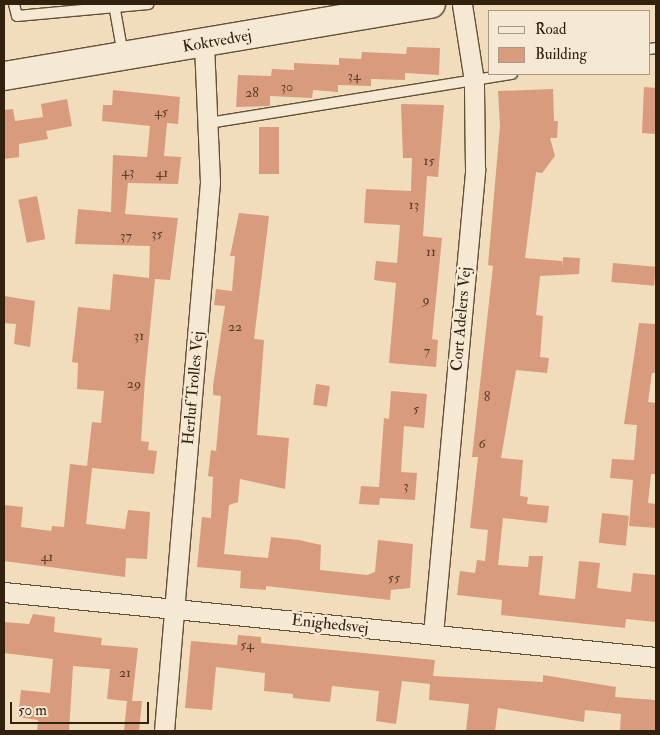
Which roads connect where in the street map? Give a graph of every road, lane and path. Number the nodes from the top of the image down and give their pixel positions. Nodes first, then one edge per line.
1 (14, 4) edge
2 (148, 4) edge
3 (431, 4) edge
4 (462, 4) edge
5 (62, 9) edge
6 (115, 10) junction
7 (204, 44) junction
8 (123, 56) junction
9 (507, 75) edge
10 (4, 76) edge
11 (474, 81) junction
12 (209, 123) junction
13 (4, 592) edge
14 (174, 609) junction
15 (433, 634) junction
16 (656, 657) edge
17 (164, 731) edge

1 - 5 lane
2 - 6 lane
3 - 7 street, Koktvedvej
4 - 11 street, Cort Adelers Vej
5 - 6 lane
6 - 8 lane
7 - 8 street, Koktvedvej
7 - 12 street, Herluf Trolles Vej
8 - 10 street, Koktvedvej
9 - 11 lane
11 - 12 lane
11 - 15 street, Cort Adelers Vej
12 - 14 street, Herluf Trolles Vej
13 - 14 street, Enighedsvej
14 - 15 street, Enighedsvej
14 - 17 street, Herluf Trolles Vej
15 - 16 street, Enighedsvej

